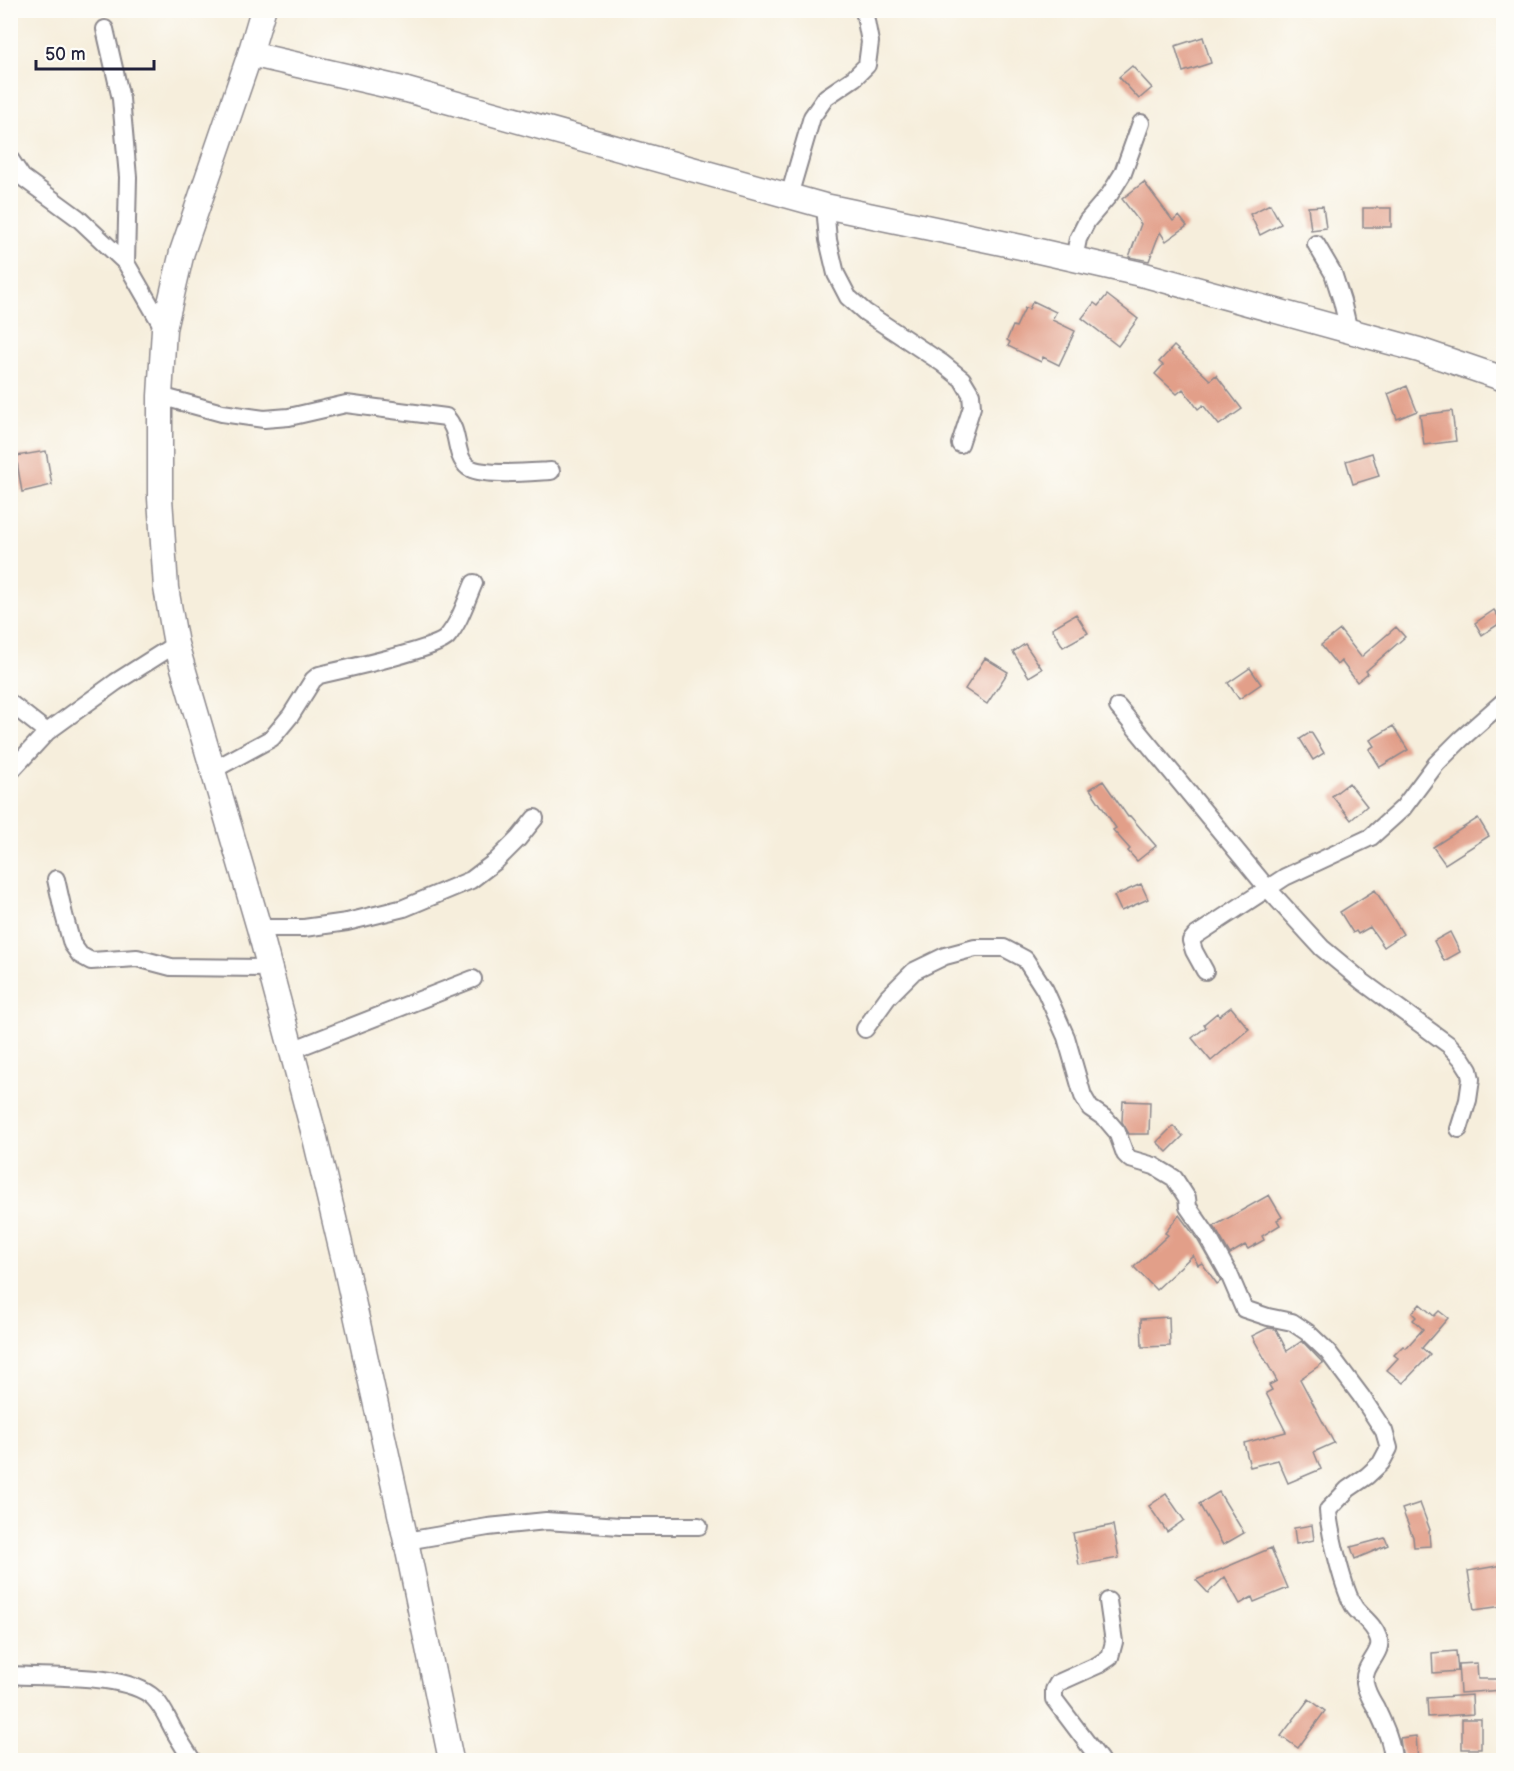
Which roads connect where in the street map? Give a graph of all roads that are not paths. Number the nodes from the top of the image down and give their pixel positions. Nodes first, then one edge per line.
1 (264, 10) edge
2 (864, 10) edge
3 (105, 29) dead end
4 (250, 54) junction
5 (1141, 123) dead end
6 (10, 159) edge
7 (789, 196) junction
8 (825, 206) junction
9 (1316, 244) dead end
10 (1074, 259) junction
11 (126, 263) junction
12 (164, 329) junction
13 (1349, 331) junction
14 (1503, 379) edge
15 (160, 396) junction
16 (960, 444) dead end
17 (551, 471) dead end
18 (474, 583) dead end
19 (176, 644) junction
20 (1503, 701) edge
21 (10, 703) edge
22 (1118, 707) dead end
23 (47, 732) junction
24 (213, 770) junction
25 (10, 772) edge
26 (535, 818) dead end
27 (56, 879) dead end
28 (1268, 889) junction
29 (259, 928) junction
30 (269, 968) junction
31 (1205, 971) dead end
32 (473, 979) dead end
33 (865, 1029) dead end
34 (292, 1050) junction
35 (1460, 1130) dead end
36 (699, 1526) dead end
37 (406, 1541) junction
38 (1108, 1601) dead end
39 (10, 1675) edge
40 (192, 1761) edge
41 (451, 1761) edge
42 (1100, 1761) edge
43 (1393, 1761) edge

1 - 4 main road
2 - 7 street
3 - 11 street
4 - 7 main road
4 - 12 main road
5 - 10 street
6 - 11 street
7 - 8 main road
8 - 10 main road
8 - 16 street
9 - 13 street
10 - 13 main road
11 - 12 street
12 - 15 main road
13 - 14 main road
15 - 17 street
15 - 19 main road
18 - 24 street
19 - 23 street
19 - 24 main road
20 - 28 street
21 - 23 street
22 - 28 street
23 - 25 street
24 - 29 main road
26 - 29 street
27 - 30 street
28 - 31 street
28 - 35 street
29 - 30 main road
30 - 34 main road
32 - 34 street
33 - 43 street
34 - 37 main road
36 - 37 street
37 - 41 main road
38 - 42 street
39 - 40 street

